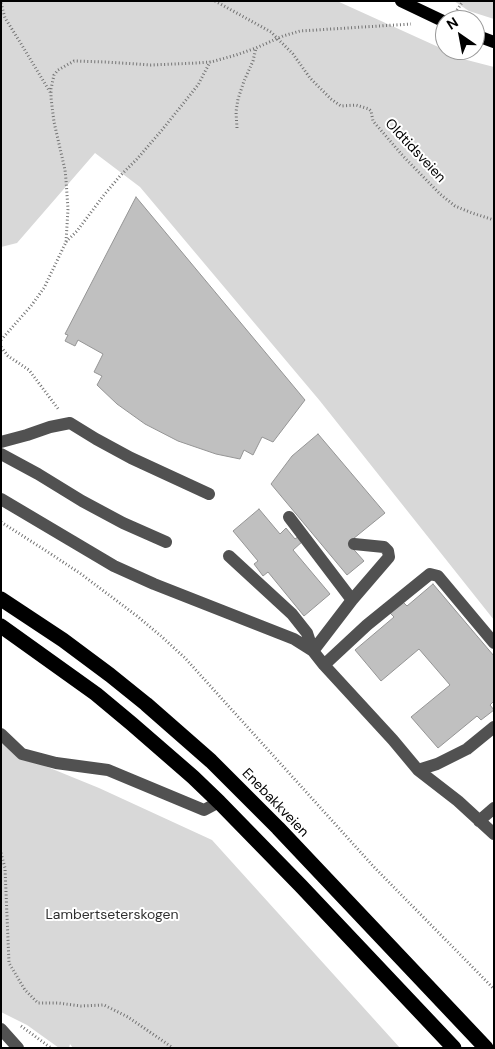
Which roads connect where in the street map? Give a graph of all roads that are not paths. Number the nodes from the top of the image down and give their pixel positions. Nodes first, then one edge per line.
1 (401, 1) edge
2 (435, 17) edge
3 (1, 442) edge
4 (1, 454) edge
5 (209, 494) dead end
6 (1, 499) edge
7 (289, 517) dead end
8 (166, 542) dead end
9 (354, 544) dead end
10 (229, 556) dead end
11 (1, 599) edge
12 (352, 600) junction
13 (1, 626) edge
14 (494, 643) edge
15 (313, 651) junction
16 (324, 665) junction
17 (494, 727) edge
18 (1, 734) edge
19 (418, 770) junction
20 (219, 802) junction
21 (494, 808) edge
22 (480, 821) junction
23 (494, 834) edge
24 (1, 1029) edge
25 (18, 1048) edge
26 (454, 1048) edge
27 (486, 1048) edge

1 - 2 main road
3 - 5 street
4 - 8 street
6 - 15 street
7 - 12 street
9 - 12 street
10 - 15 street
11 - 27 highway, Enebakkveien
12 - 15 street
13 - 20 highway
14 - 16 street
15 - 16 street
16 - 19 street
17 - 19 street
18 - 20 street
19 - 22 street
20 - 26 highway
21 - 22 street
22 - 23 street
24 - 25 street

